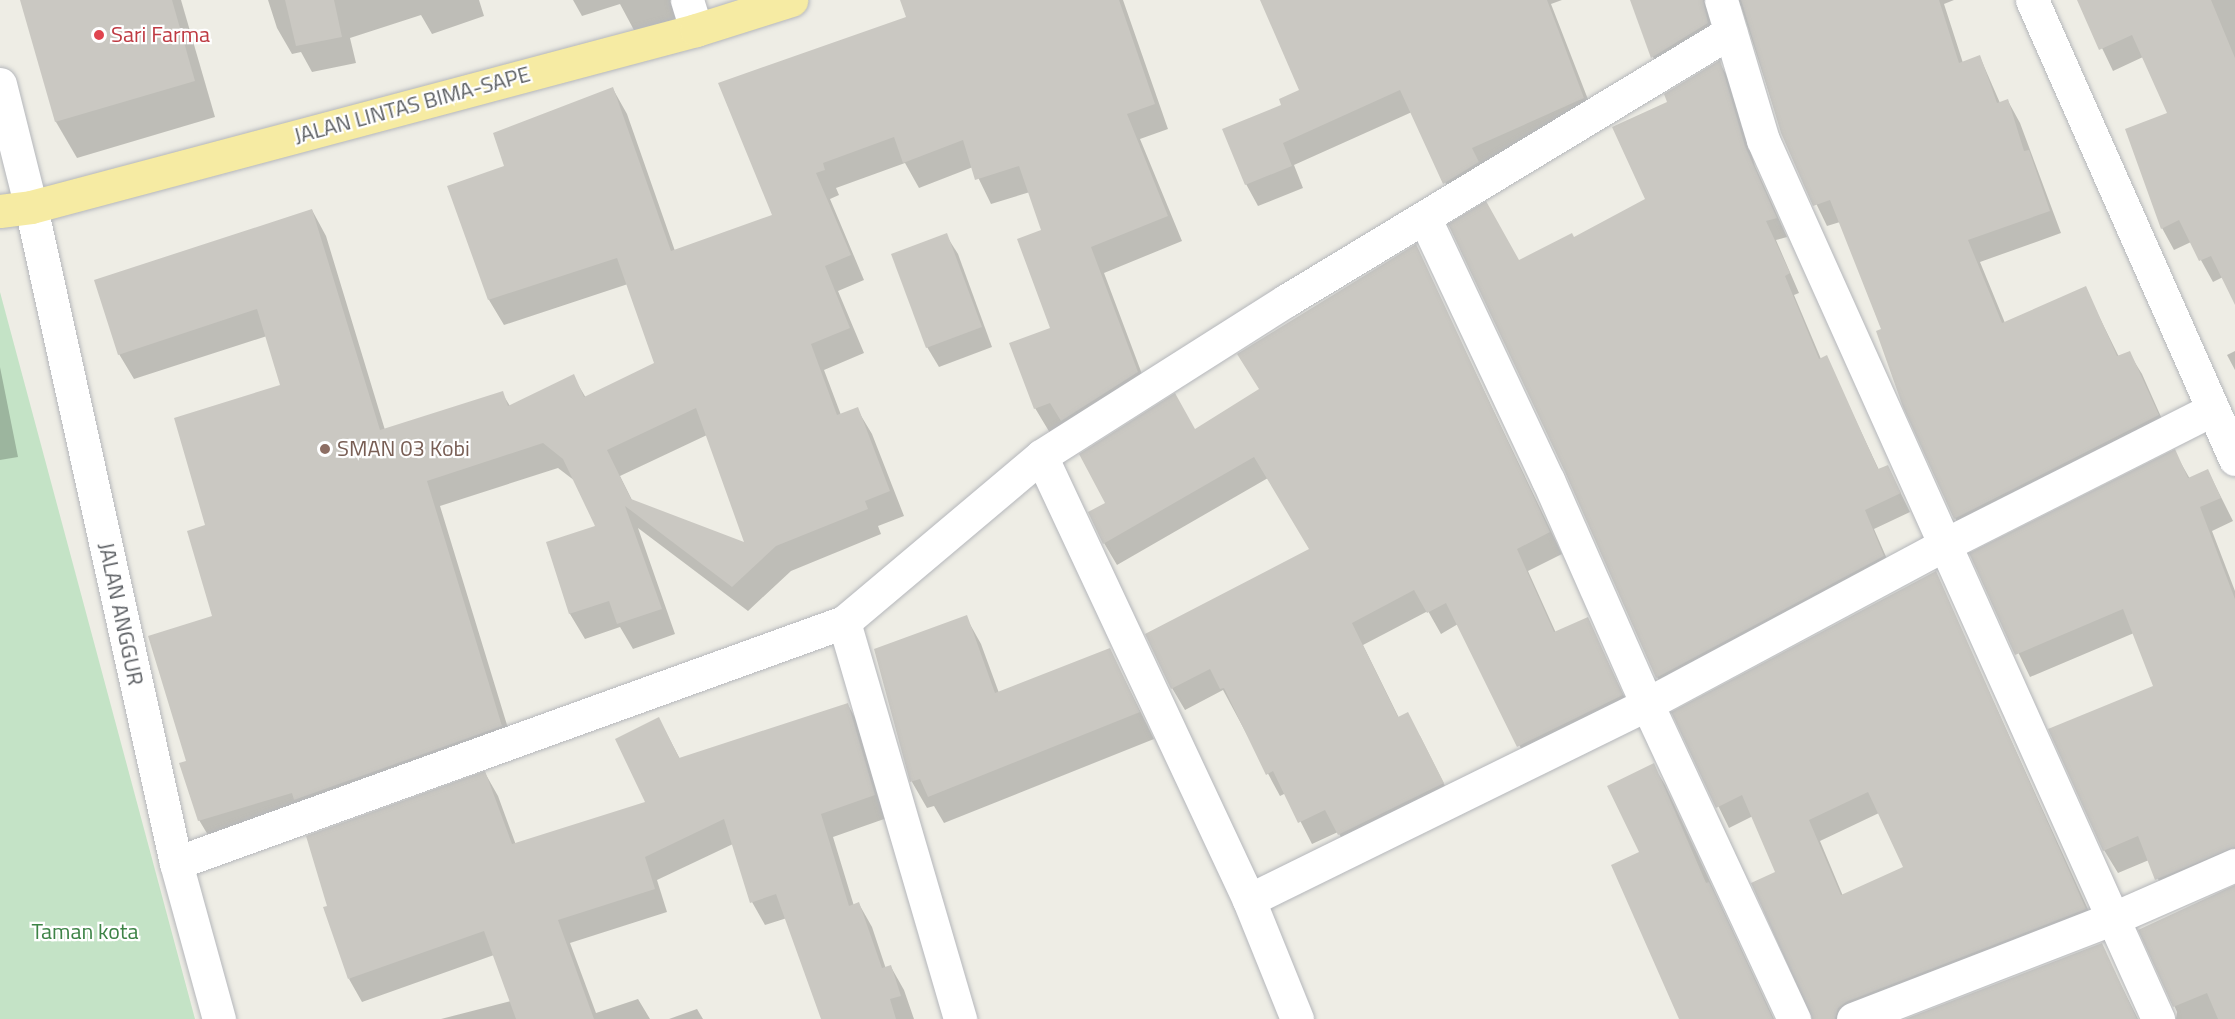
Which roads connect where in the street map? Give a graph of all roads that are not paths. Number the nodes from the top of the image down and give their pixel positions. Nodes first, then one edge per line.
1 (791, 0) edge
2 (1721, 0) edge
3 (2032, 0) edge
4 (692, 15) edge
5 (1730, 32) junction
6 (0, 84) edge
7 (16, 209) edge
8 (1425, 219) junction
9 (2211, 410) junction
10 (1041, 456) junction
11 (2235, 459) edge
12 (1944, 545) junction
13 (844, 622) junction
14 (1647, 704) junction
15 (176, 863) junction
16 (2235, 865) edge
17 (1249, 900) junction
18 (2114, 918) junction
19 (219, 1019) edge
20 (960, 1019) edge
21 (1297, 1019) edge
22 (1794, 1019) edge
23 (1853, 1019) edge
24 (2158, 1019) edge

1 - 4 highway, JALAN LINTAS BIMA-SAPE
2 - 5 street
3 - 9 street
4 - 7 highway, JALAN LINTAS BIMA-SAPE
5 - 8 street
5 - 12 street
6 - 7 street, JALAN ANGGUR
7 - 15 street, JALAN ANGGUR
8 - 10 street
8 - 14 street
9 - 11 street
9 - 12 street
10 - 13 street
10 - 17 street
12 - 14 street
12 - 18 street
13 - 15 street
13 - 20 street
14 - 17 street
14 - 22 street
15 - 19 street, JALAN ANGGUR
16 - 18 street
17 - 21 street
18 - 23 street
18 - 24 street

